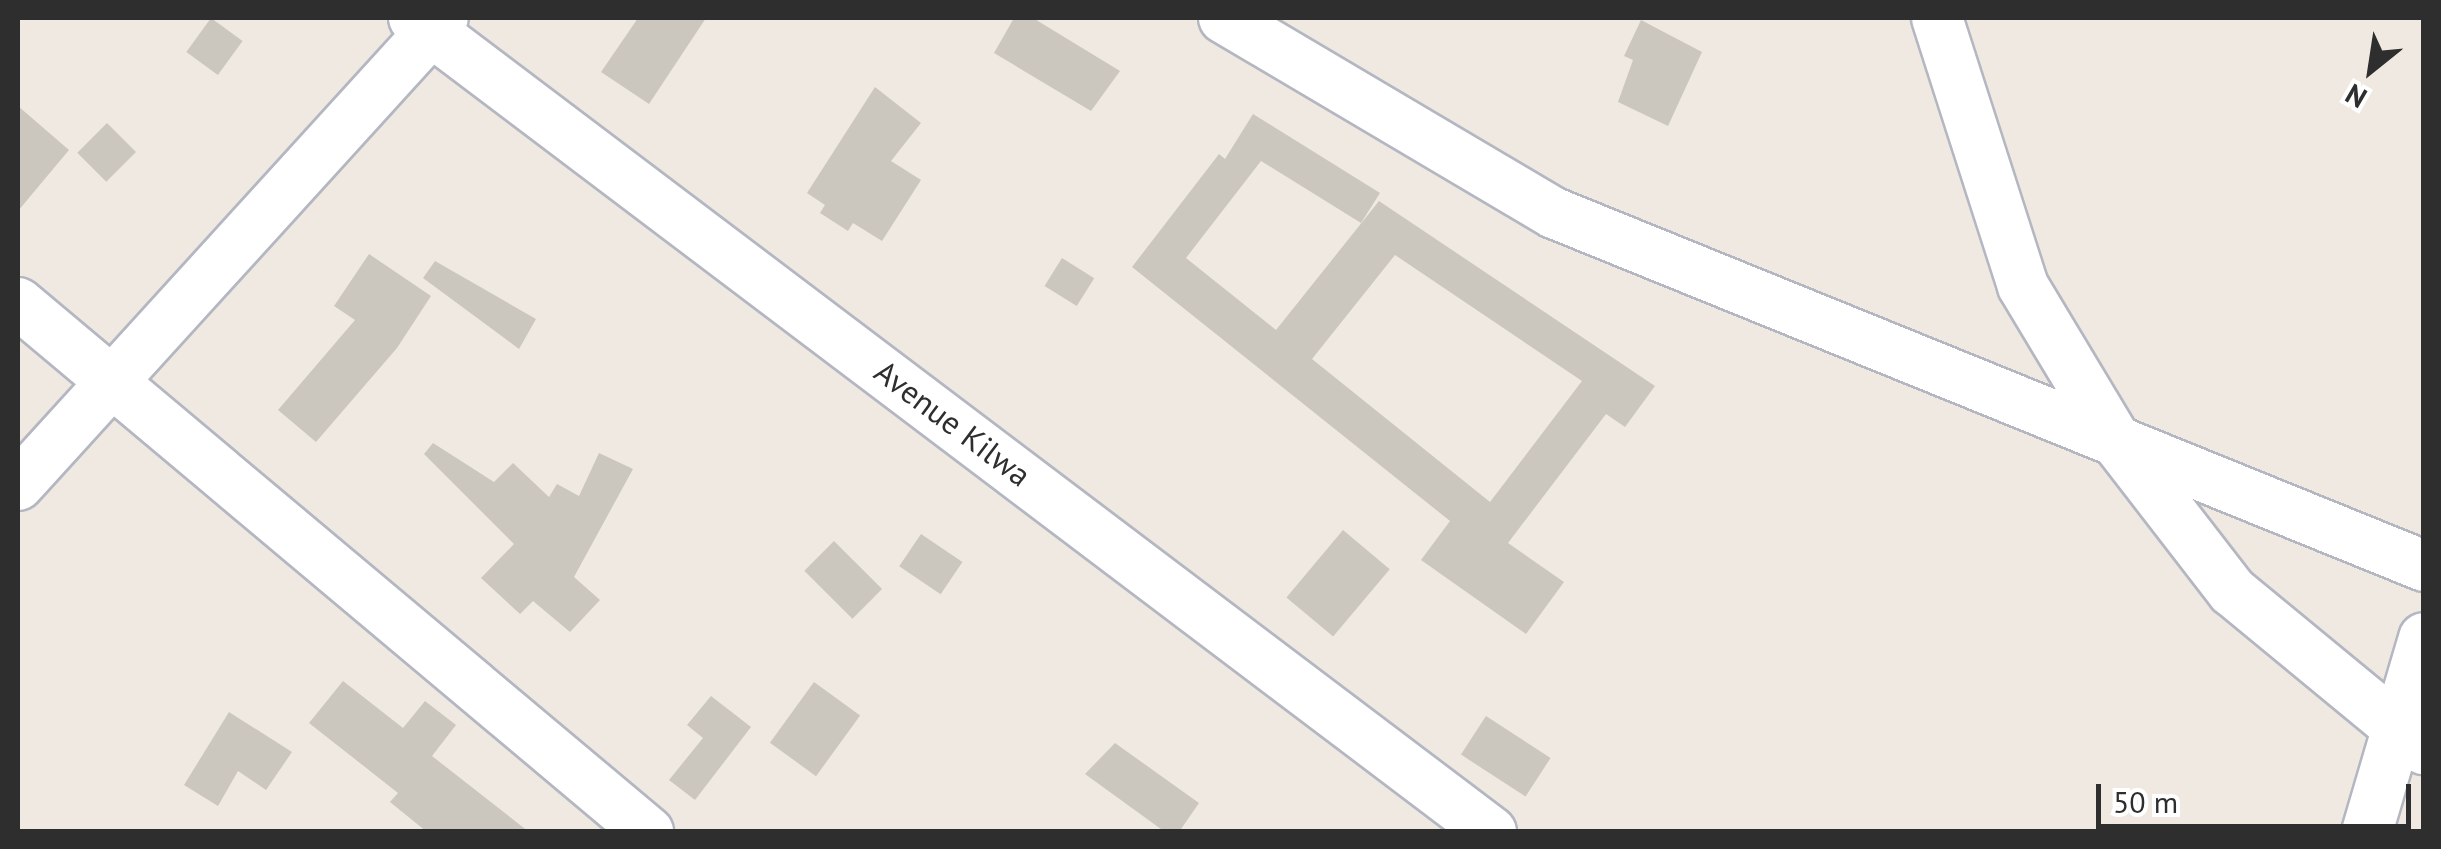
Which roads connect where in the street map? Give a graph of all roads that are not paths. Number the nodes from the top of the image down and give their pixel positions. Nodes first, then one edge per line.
1 (1224, 18) edge
2 (1937, 18) edge
3 (429, 22) edge
4 (18, 303) edge
5 (110, 378) junction
6 (2116, 441) junction
7 (18, 485) edge
8 (2424, 566) edge
9 (2424, 638) edge
10 (2410, 738) edge
11 (648, 832) edge
12 (1492, 832) edge
13 (2368, 832) edge

1 - 6 street
2 - 6 street
3 - 5 street
3 - 12 street, Avenue Kilwa
4 - 5 street
5 - 7 street
5 - 11 street
6 - 8 street
6 - 10 street
9 - 10 street
10 - 13 street

